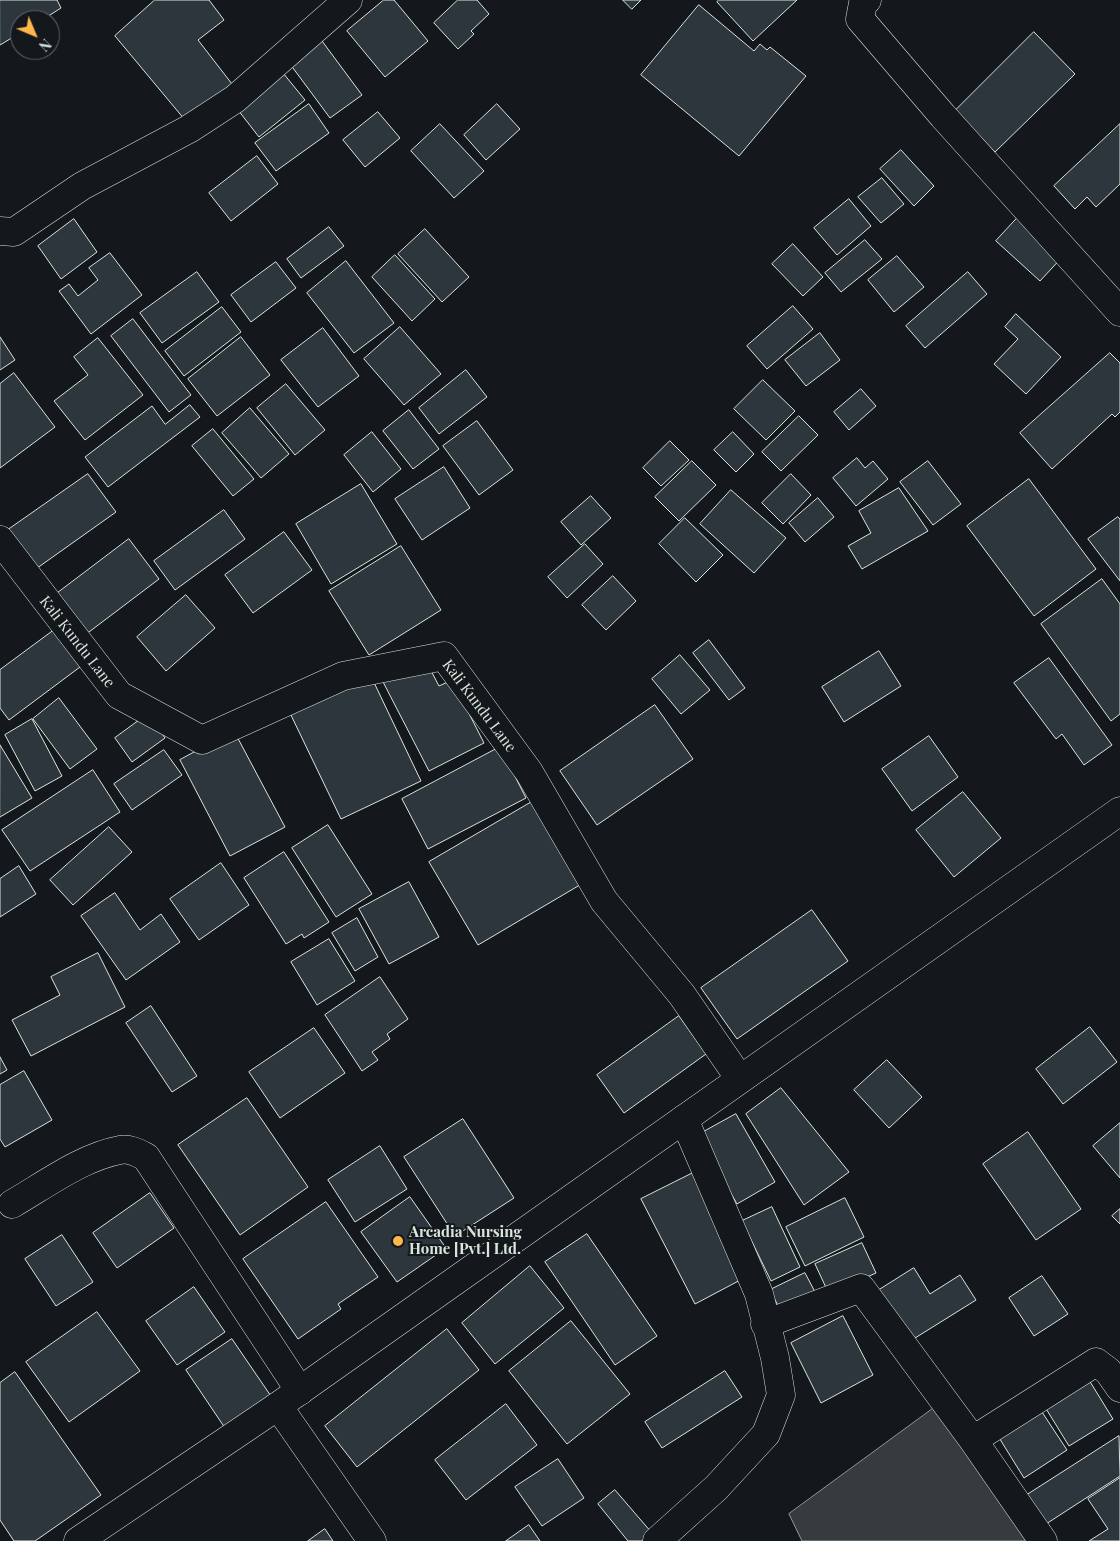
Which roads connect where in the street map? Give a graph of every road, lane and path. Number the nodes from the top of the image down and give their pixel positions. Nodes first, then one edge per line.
1 (348, 0) edge
2 (867, 0) edge
3 (0, 231) edge
4 (1120, 312) edge
5 (0, 540) edge
6 (1120, 811) edge
7 (740, 1079) junction
8 (684, 1119) junction
9 (12, 1204) dead end
10 (765, 1324) junction
11 (1120, 1388) edge
12 (289, 1398) junction
13 (973, 1440) junction
14 (78, 1541) edge
15 (372, 1541) edge
16 (657, 1541) edge
17 (1043, 1541) edge

1 - 3 street
2 - 4 street
5 - 7 street, Kali Kundu Lane
6 - 7 street
7 - 8 street
8 - 10 street
8 - 12 street
9 - 12 street
10 - 13 street
10 - 16 street
11 - 13 street
12 - 14 street
12 - 15 street
13 - 17 street

